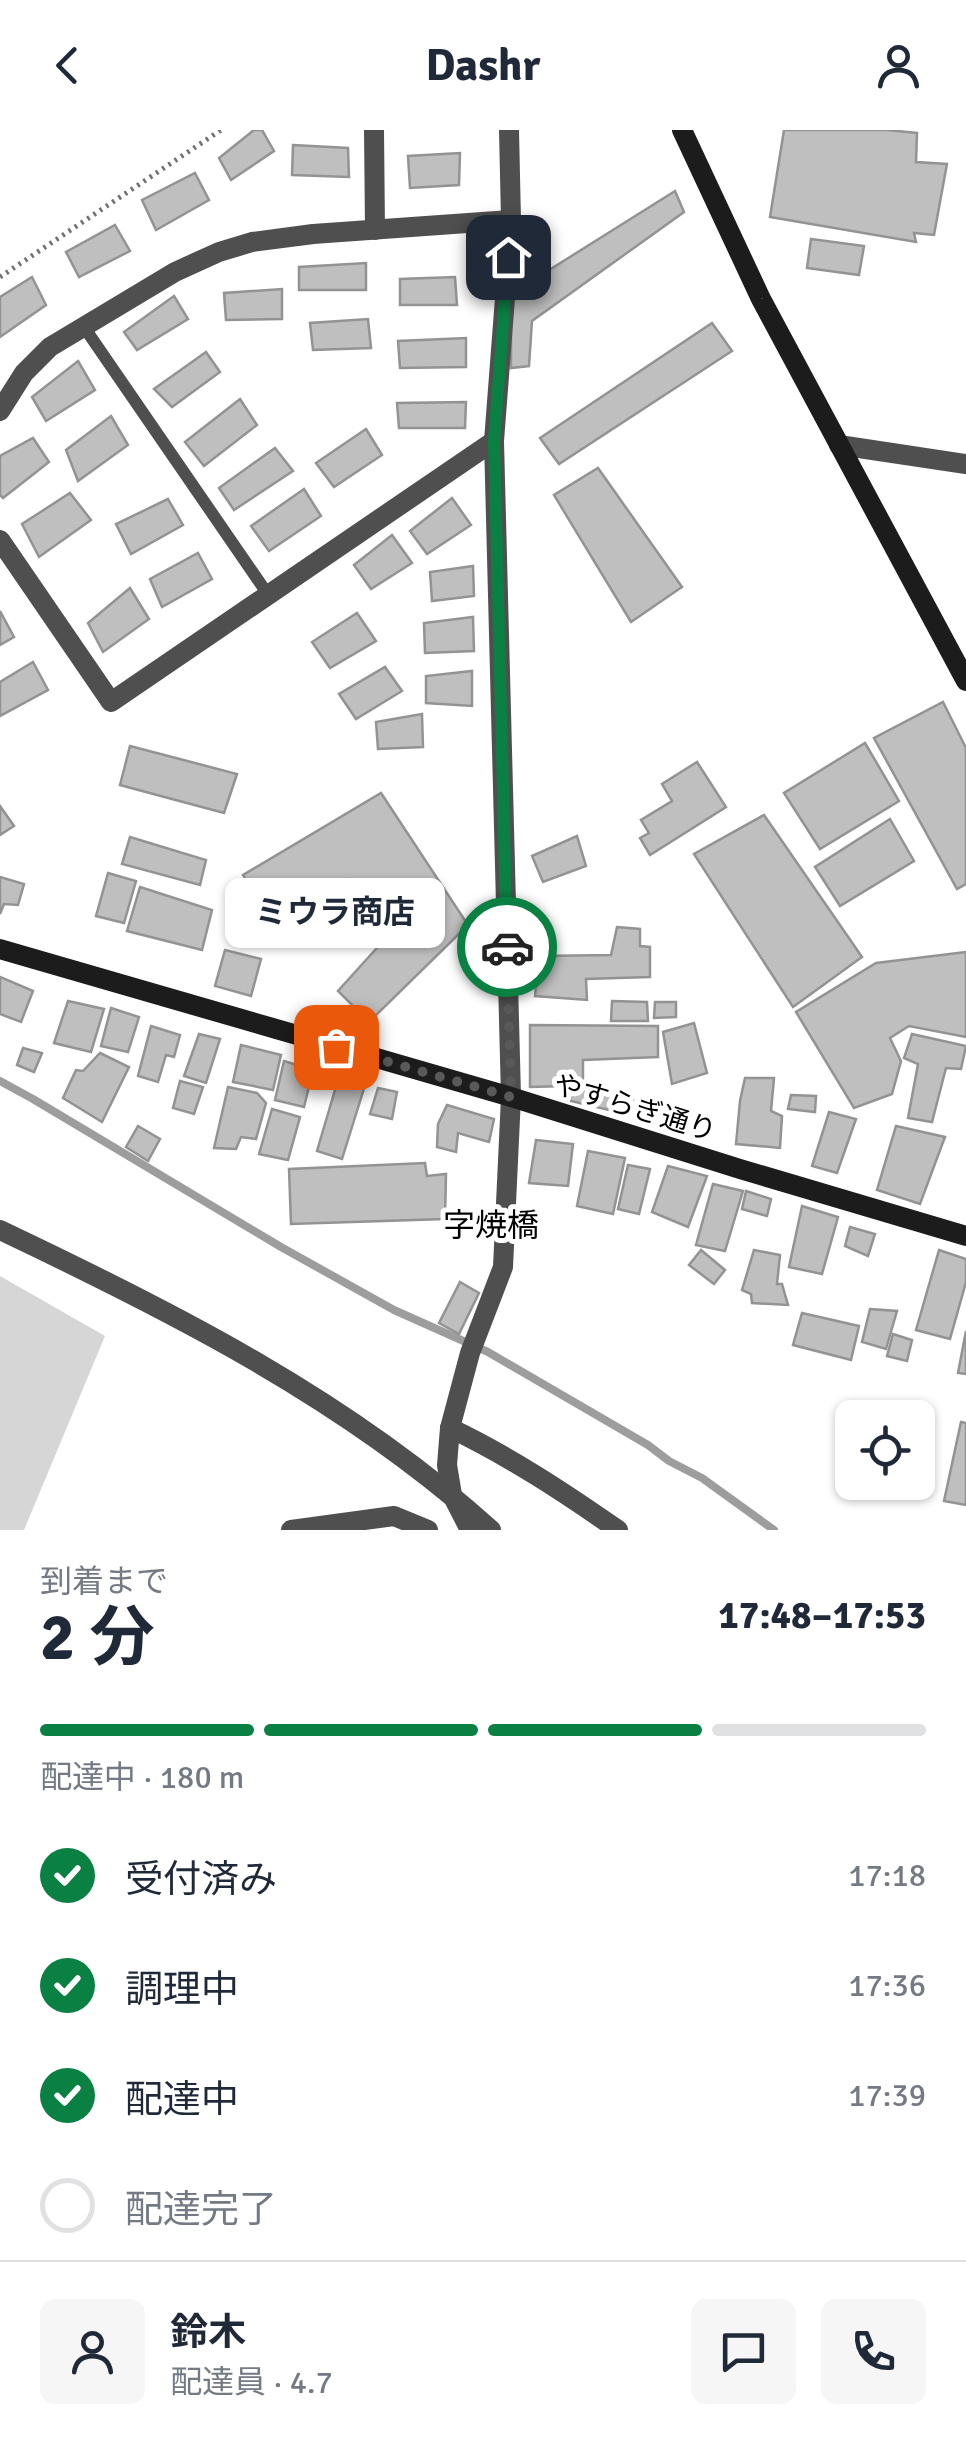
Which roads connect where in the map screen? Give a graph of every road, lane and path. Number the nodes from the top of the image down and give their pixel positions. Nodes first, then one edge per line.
1 (221, 130) edge
2 (374, 130) edge
3 (509, 130) edge
4 (682, 130) edge
5 (511, 220) junction
6 (375, 230) junction
7 (0, 276) edge
8 (84, 327) junction
9 (0, 411) edge
10 (494, 441) junction
11 (838, 445) junction
12 (966, 464) edge
13 (0, 540) edge
14 (269, 596) junction
15 (966, 681) edge
16 (0, 948) edge
17 (511, 1097) junction
18 (0, 1230) edge
19 (966, 1236) edge
20 (450, 1428) junction
21 (452, 1495) junction
22 (291, 1530) edge
23 (428, 1530) edge
24 (470, 1530) edge
25 (491, 1530) edge
26 (618, 1530) edge

1 - 7 path
2 - 6 street
3 - 5 street
4 - 11 street
5 - 6 street
5 - 10 street
6 - 8 street
8 - 9 street
8 - 14 lane
10 - 14 street
10 - 17 street
11 - 12 street
11 - 15 street
13 - 14 street
16 - 17 street, やすらぎ通り
17 - 19 street, やすらぎ通り
17 - 20 street
18 - 21 street
20 - 21 street
20 - 26 street
21 - 24 street
21 - 25 street
22 - 23 street

